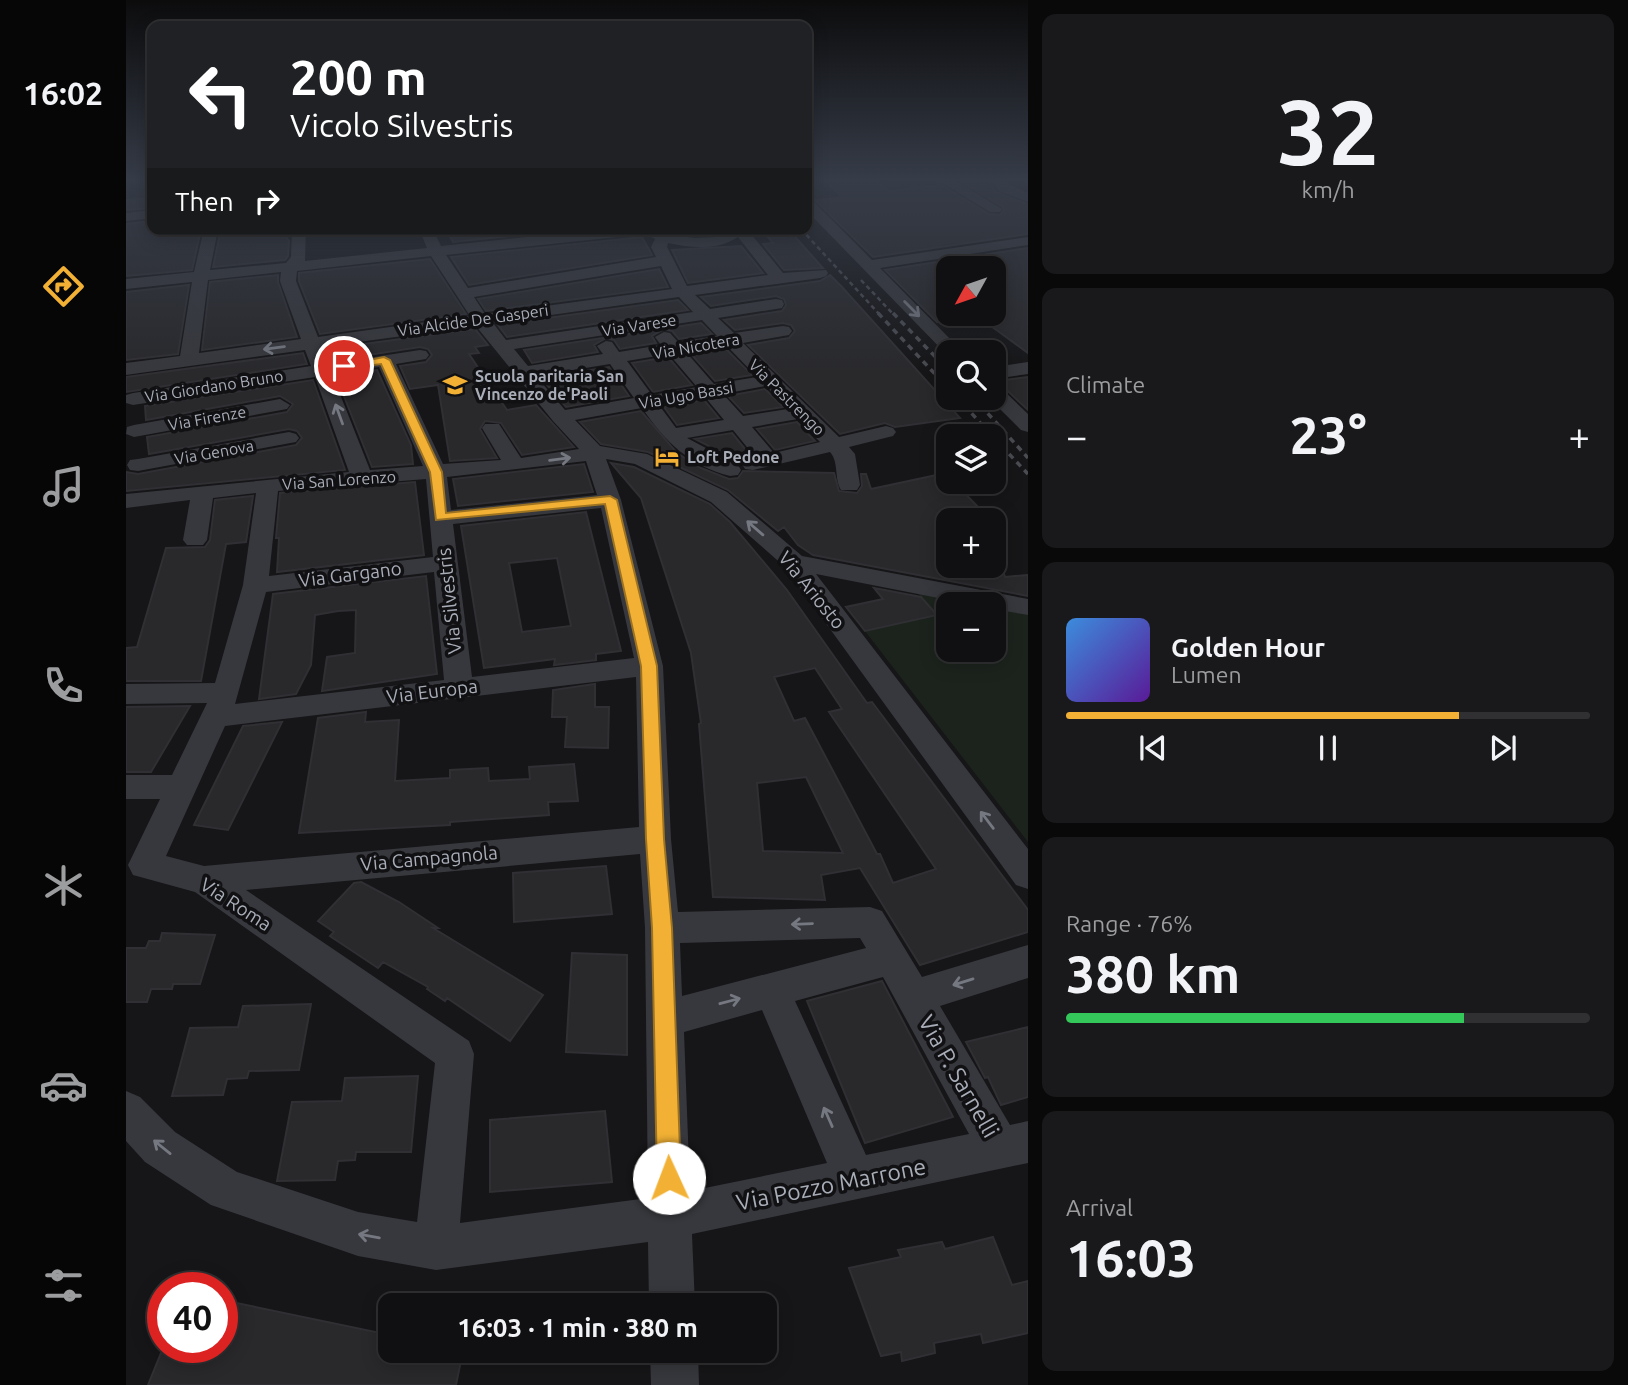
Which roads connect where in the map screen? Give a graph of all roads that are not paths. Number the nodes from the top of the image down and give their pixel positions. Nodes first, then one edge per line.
1 (208, 245) edge
2 (299, 245) edge
3 (433, 245) edge
4 (481, 245) edge
5 (552, 245) edge
6 (658, 245) edge
7 (752, 245) edge
8 (849, 245) edge
9 (1004, 245) edge
10 (436, 252) junction
11 (666, 260) junction
12 (869, 265) junction
13 (289, 268) junction
14 (820, 273) dead end
15 (201, 276) junction
16 (573, 276) junction
17 (778, 277) junction
18 (126, 284) edge
19 (681, 290) junction
20 (462, 295) junction
21 (628, 298) junction
22 (583, 304) junction
23 (776, 304) dead end
24 (705, 315) junction
25 (480, 319) junction
26 (651, 323) junction
27 (594, 331) junction
28 (783, 331) dead end
29 (730, 340) junction
30 (942, 340) edge
31 (312, 344) junction
32 (502, 346) junction
33 (675, 349) junction
34 (420, 355) dead end
35 (189, 359) junction
36 (615, 359) junction
37 (384, 360) junction
38 (1028, 368) edge
39 (128, 369) edge
40 (323, 369) junction
41 (1006, 371) edge
42 (525, 372) junction
43 (272, 376) junction
44 (770, 380) junction
45 (212, 386) junction
46 (709, 390) junction
47 (133, 399) junction
48 (646, 401) junction
49 (280, 405) junction
50 (1018, 406) edge
51 (803, 412) junction
52 (219, 416) junction
53 (560, 417) junction
54 (738, 424) junction
55 (1028, 426) edge
56 (492, 428) dead end
57 (134, 431) junction
58 (886, 432) dead end
59 (289, 438) junction
60 (677, 440) junction
61 (833, 444) junction
62 (226, 450) junction
63 (593, 451) junction
64 (769, 460) junction
65 (514, 465) junction
66 (138, 466) junction
67 (730, 470) junction
68 (436, 472) junction
69 (362, 478) junction
70 (302, 482) junction
71 (692, 483) junction
72 (268, 485) junction
73 (849, 485) dead end
74 (233, 489) junction
75 (203, 492) junction
76 (130, 500) edge
77 (610, 500) junction
78 (440, 518) junction
79 (195, 540) dead end
80 (794, 562) junction
81 (445, 563) junction
82 (255, 585) junction
83 (1028, 607) edge
84 (649, 666) junction
85 (458, 688) junction
86 (126, 694) edge
87 (220, 705) junction
88 (126, 787) edge
89 (181, 787) junction
90 (655, 839) junction
91 (1028, 875) edge
92 (204, 880) junction
93 (662, 928) junction
94 (891, 958) junction
95 (1028, 961) edge
96 (772, 990) junction
97 (914, 997) junction
98 (664, 1019) junction
99 (126, 1111) edge
100 (1014, 1145) edge
101 (855, 1179) junction
102 (670, 1217) junction
103 (436, 1248) junction
104 (672, 1293) edge
105 (674, 1363) edge
106 (675, 1385) edge

1 - 15 street
2 - 13 street
3 - 10 street
4 - 10 street
5 - 16 street
6 - 11 street, Via Pastrengo
7 - 17 street
8 - 12 street
9 - 12 street
10 - 13 street
10 - 20 street
11 - 16 street
11 - 19 street, Via Pastrengo
12 -> 30 street
13 - 15 street
13 - 31 street
14 - 17 street, Via Alcide De Gasperi
15 - 18 street
15 - 35 street
16 - 20 street
16 - 22 street
17 - 19 street, Via Alcide De Gasperi
19 - 21 street, Via Alcide De Gasperi
19 - 24 street, Via Pastrengo
20 - 25 street
21 - 22 street, Via Alcide De Gasperi
21 - 26 street
22 - 25 street, Via Alcide De Gasperi
22 - 27 street
23 - 24 street, Via Varese
24 - 26 street, Via Varese
24 - 29 street, Via Pastrengo
25 - 31 street, Via Alcide De Gasperi
25 - 32 street
26 - 27 street, Via Varese
26 - 33 street
27 - 32 street, Via Varese
27 - 36 street
28 - 29 street, Via Nicotera
29 - 33 street, Via Nicotera
29 - 44 street, Via Pastrengo
31 -> 35 street, Via Alcide De Gasperi
31 - 40 street
32 - 42 street
33 - 36 street, Via Nicotera
33 - 46 street
34 - 37 street, Via Giordano Bruno
35 - 39 street, Via Alcide De Gasperi
36 - 42 street, Via Nicotera
36 - 48 street
37 - 40 street, Via Giordano Bruno
37 - 68 street, Via Silvestris
38 - 41 street
39 - 47 street
40 - 43 street, Via Giordano Bruno
69 -> 40 street
42 - 53 street
43 - 45 street, Via Giordano Bruno
43 - 49 street
44 - 46 street, Via Ugo Bassi
44 - 51 street, Via Pastrengo
45 - 47 street, Via Giordano Bruno
45 - 52 street
46 - 48 street, Via Ugo Bassi
46 - 54 street
47 - 57 street
48 - 53 street, Via Ugo Bassi
48 - 60 street
49 - 52 street, Via Firenze
49 - 59 street
50 - 55 street
51 - 54 street
51 - 61 street, Via Pastrengo
52 - 57 street, Via Firenze
52 - 62 street
53 - 63 street
54 - 60 street
54 - 64 street
56 - 65 street
57 - 66 street
58 - 61 street
59 - 62 street, Via Genova
59 - 70 street
60 - 67 street
61 - 64 street
61 - 73 street, Via Pastrengo
62 - 66 street, Via Genova
62 - 74 street
65 -> 63 street, Via San Lorenzo
63 - 71 street, Via Ariosto
63 - 77 street
64 - 67 street
65 - 68 street, Via San Lorenzo
66 - 76 street
67 - 71 street
68 - 69 street, Via San Lorenzo
68 - 78 street, Via Silvestris
69 - 70 street, Via San Lorenzo
70 - 72 street, Via San Lorenzo
80 -> 71 street, Via Ariosto
72 - 74 street, Via San Lorenzo
72 - 82 street, Via Roma
74 - 75 street, Via San Lorenzo
75 - 76 street, Via San Lorenzo
75 - 79 street
77 - 78 street
77 - 84 street
78 - 81 street, Via Silvestris
80 - 83 street
91 -> 80 street, Via Ariosto
81 - 82 street, Via Gargano
81 - 85 street, Via Silvestris
82 - 87 street, Via Roma
84 - 85 street, Via Europa
84 - 90 street
85 - 87 street, Via Europa
86 - 87 street, Via Europa
87 - 89 street, Via Roma
88 - 89 street
89 - 92 street, Via Roma
90 - 92 street, Via Campagnola
90 - 93 street
92 - 103 street, Via Roma
94 -> 93 street
93 - 98 street
94 - 96 street
94 - 97 street
95 -> 97 street, Via P. Sarnelli
98 -> 96 street
101 -> 96 street
97 - 100 street, Via P. Sarnelli
98 - 102 street
103 -> 99 street, Via Pozzo Marrone
100 - 101 street, Via Pozzo Marrone
101 - 102 street, Via Pozzo Marrone
102 - 103 street, Via Pozzo Marrone
102 - 104 street
105 - 106 street

